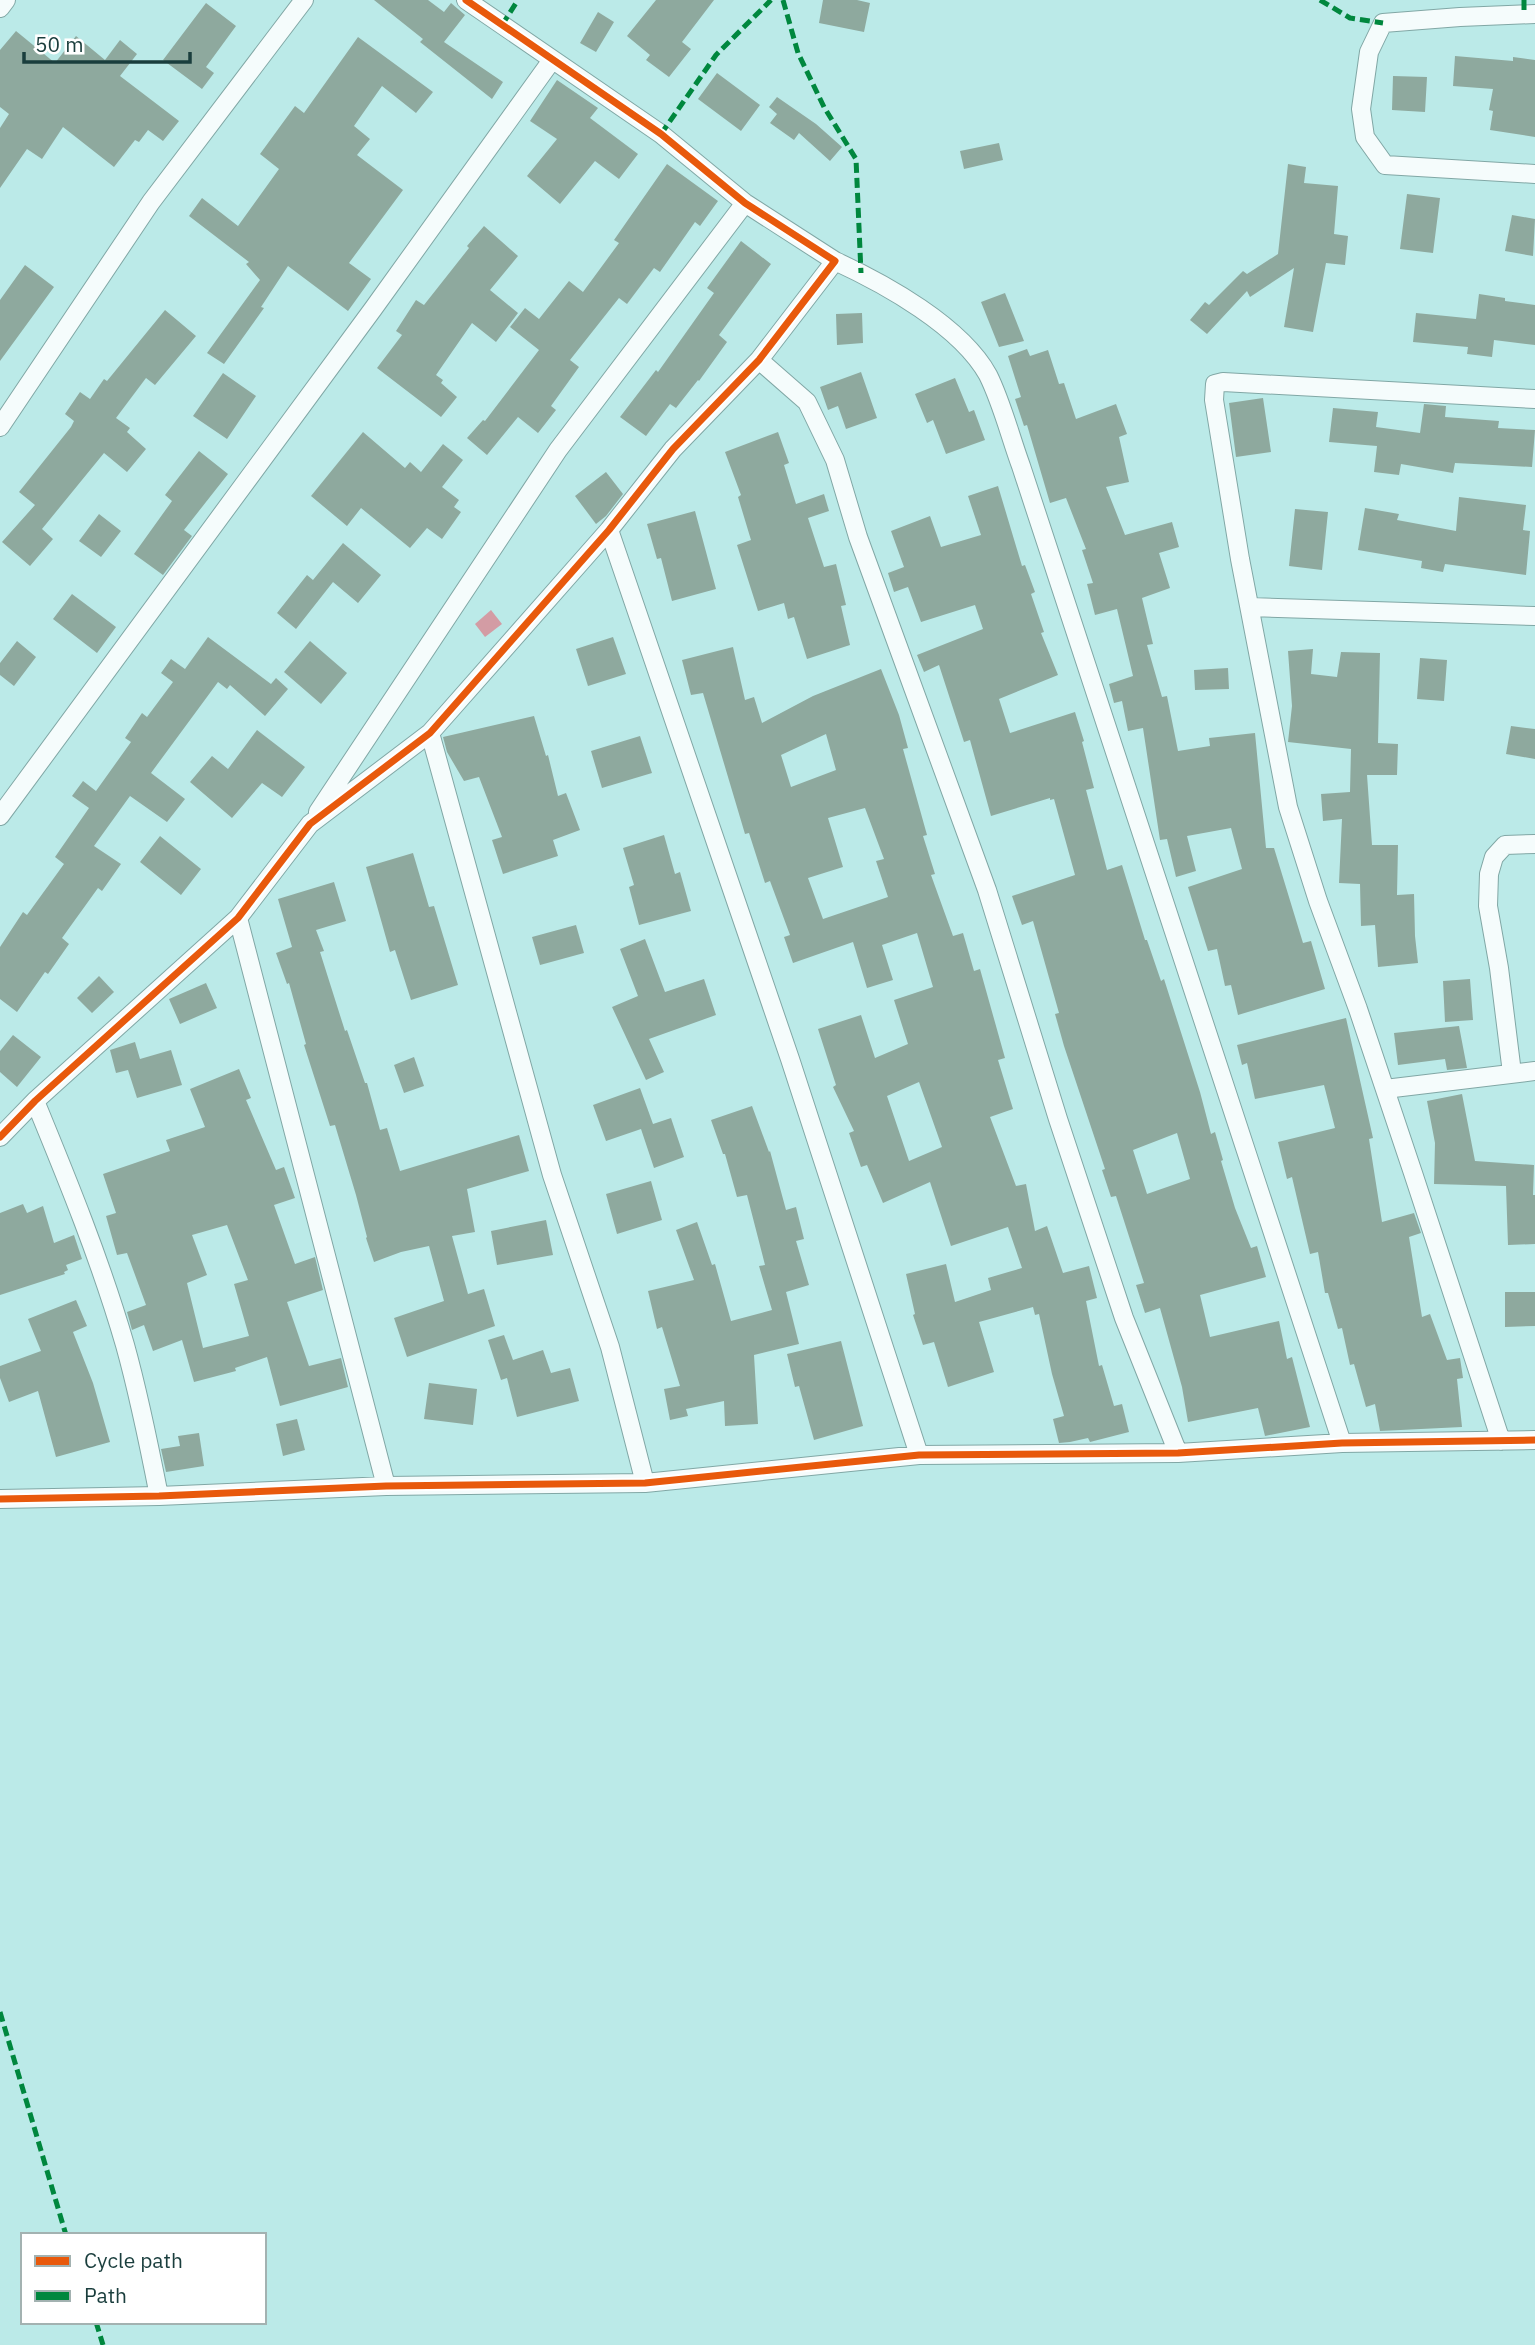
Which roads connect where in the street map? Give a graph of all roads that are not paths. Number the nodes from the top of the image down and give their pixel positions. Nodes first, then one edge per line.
1 (6, 0) edge
2 (304, 0) edge
3 (466, 0) edge
4 (0, 8) edge
5 (1535, 15) edge
6 (552, 60) junction
7 (1535, 174) edge
8 (745, 203) junction
9 (835, 261) junction
10 (760, 360) junction
11 (1535, 399) edge
12 (0, 427) edge
13 (609, 530) junction
14 (1250, 607) junction
15 (1535, 616) edge
16 (430, 733) junction
17 (0, 816) edge
18 (310, 824) junction
19 (1535, 844) edge
20 (238, 918) junction
21 (1535, 1071) edge
22 (1512, 1073) junction
23 (1385, 1089) junction
24 (35, 1101) junction
25 (0, 1137) edge
26 (1535, 1440) edge
27 (1501, 1441) junction
28 (1342, 1443) junction
29 (1178, 1453) junction
30 (919, 1455) junction
31 (645, 1483) junction
32 (386, 1486) junction
33 (159, 1496) junction
34 (0, 1499) edge

1 - 4 street
2 - 12 street
3 - 6 street
5 - 7 street
6 - 8 street
6 - 17 street
8 - 9 street
8 - 18 street
9 - 10 street
9 - 28 street
10 - 13 street
10 - 29 street
11 - 14 street
13 - 16 street
13 - 30 street
14 - 15 street
14 - 23 street
16 - 18 street
16 - 31 street
18 - 20 street
19 - 22 street
20 - 24 street
20 - 32 street
21 - 22 street
22 - 23 street
23 - 27 street
24 - 25 street
24 - 33 street
26 - 27 street
27 - 28 street
28 - 29 street
29 - 30 street
30 - 31 street
31 - 32 street
32 - 33 street
33 - 34 street

